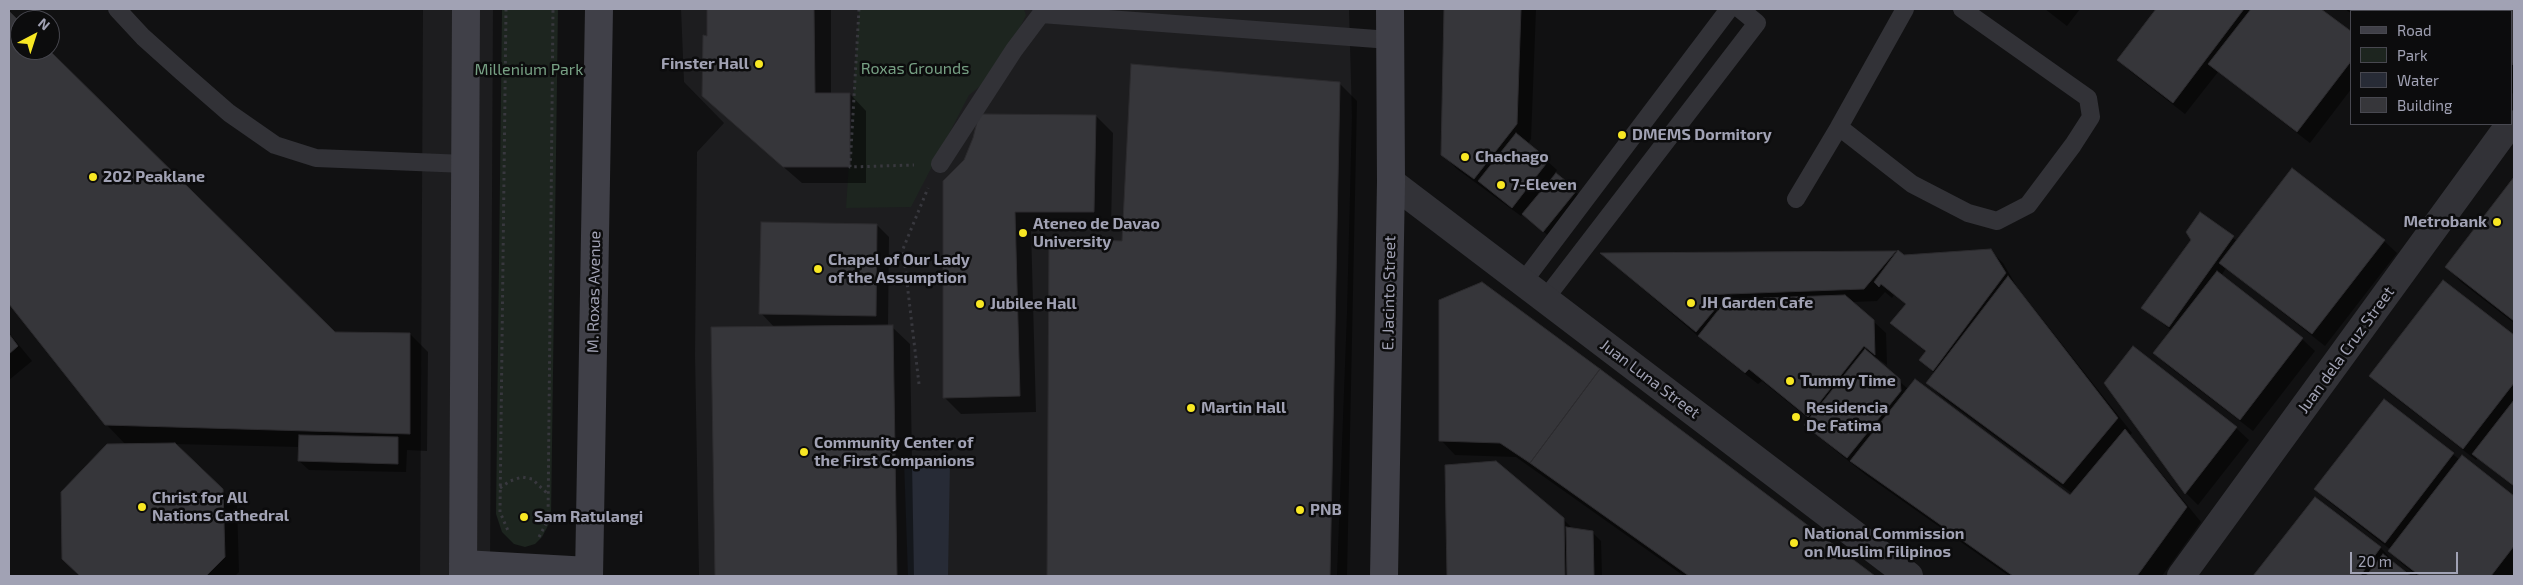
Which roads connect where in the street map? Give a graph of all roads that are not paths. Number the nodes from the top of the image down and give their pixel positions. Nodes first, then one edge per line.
1 (117, 9) edge
2 (466, 9) edge
3 (599, 9) edge
4 (1390, 9) edge
5 (1729, 9) edge
6 (1740, 9) edge
7 (1905, 9) edge
8 (1962, 9) edge
9 (1390, 40) junction
10 (2510, 125) edge
11 (1839, 127) junction
12 (466, 164) junction
13 (940, 164) road end
14 (1391, 182) junction
15 (1796, 199) dead end
16 (1523, 282) junction
17 (1545, 299) junction
18 (463, 570) edge
19 (589, 574) edge
20 (1384, 576) edge
21 (1909, 576) edge
22 (2181, 576) edge

1 - 12 lane
2 - 12 main road
3 - 19 main road, M. Roxas Avenue
4 - 9 main road, E. Jacinto Street
5 - 16 lane
6 - 17 lane
7 - 11 lane
8 - 11 lane
9 - 13 lane
9 - 14 main road, E. Jacinto Street
10 - 22 street, Juan dela Cruz Street
11 - 15 lane
12 - 18 main road
14 - 16 street, Juan Luna Street
14 - 20 main road, E. Jacinto Street
16 - 17 street, Juan Luna Street
17 - 21 street, Juan Luna Street
18 - 19 main road

